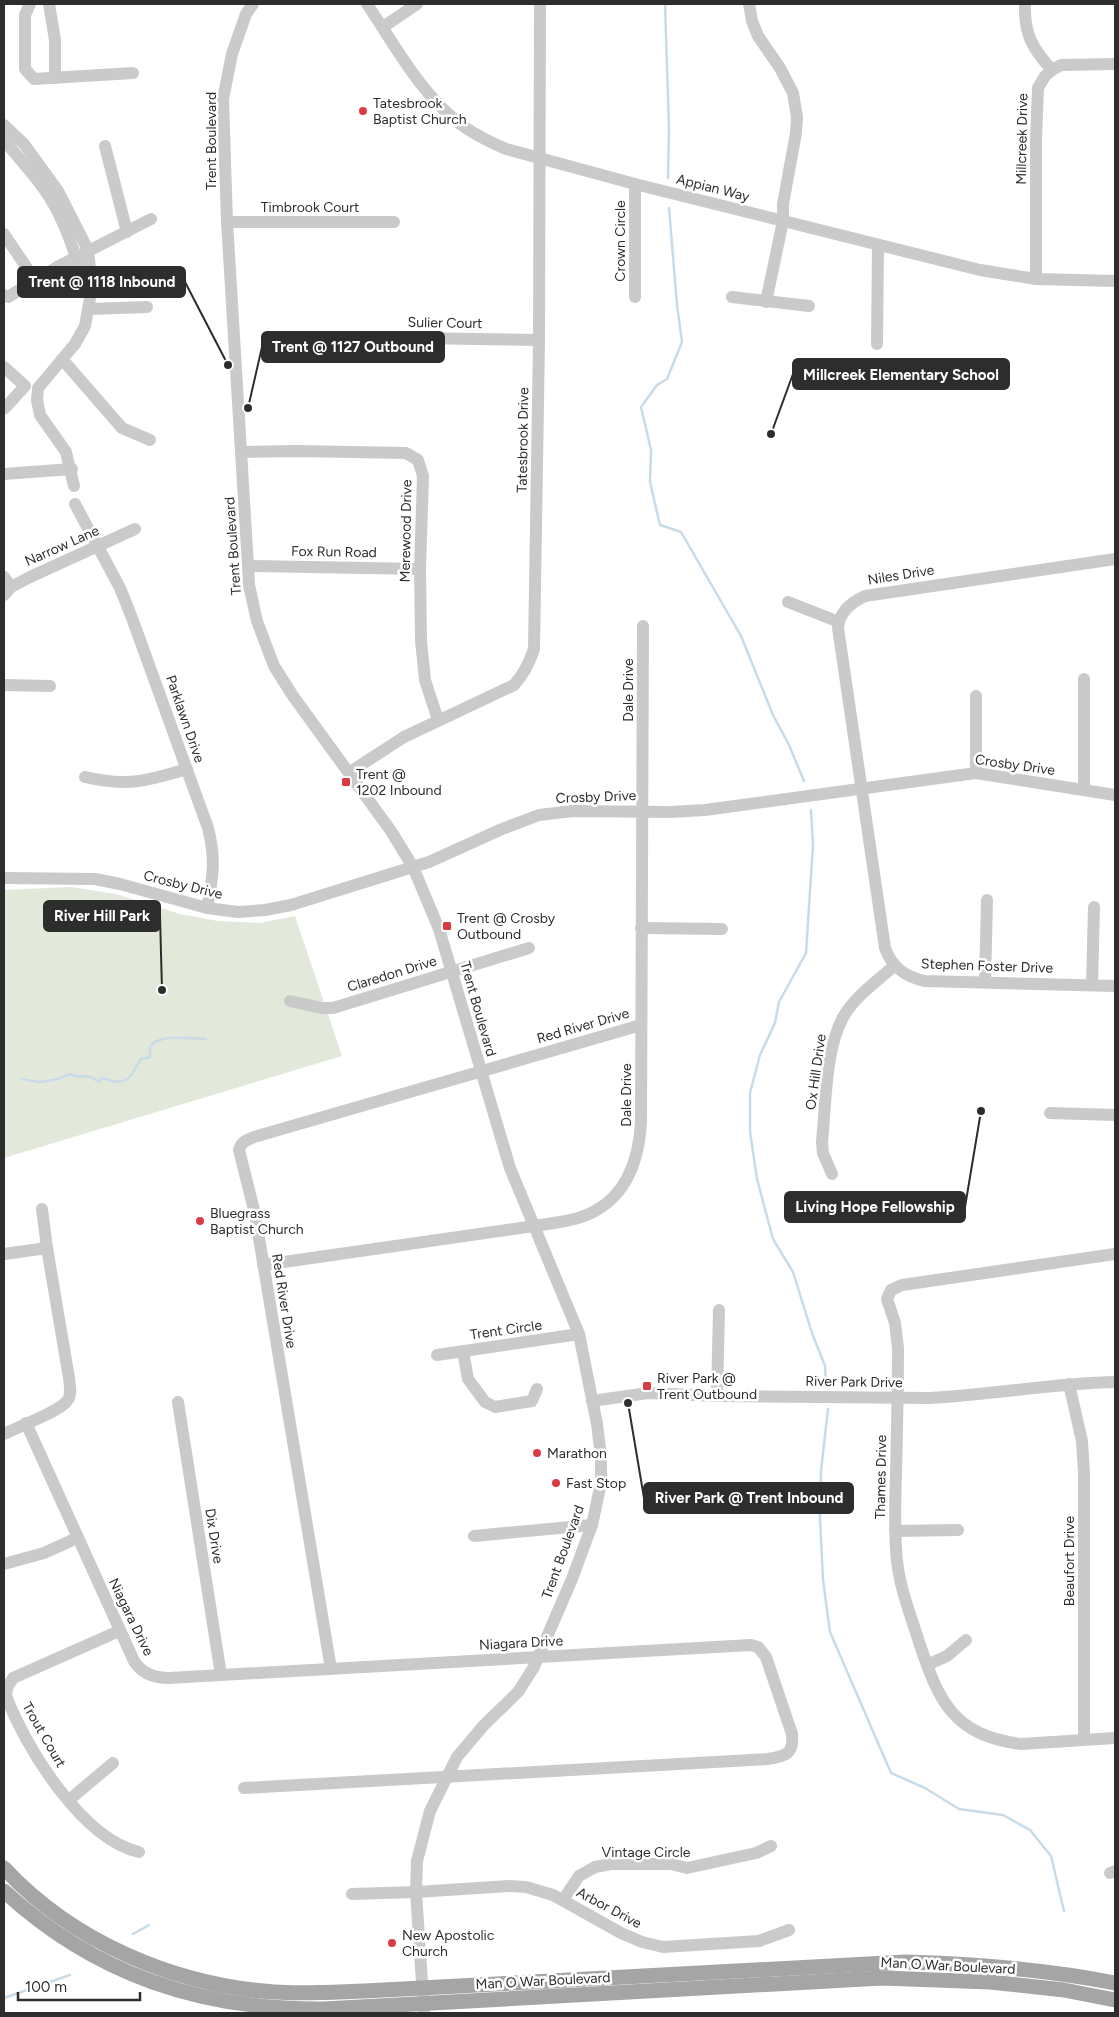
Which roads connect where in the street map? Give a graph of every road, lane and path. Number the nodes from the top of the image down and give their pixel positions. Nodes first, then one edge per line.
1 (30, 4) edge
2 (49, 4) edge
3 (253, 4) edge
4 (367, 4) edge
5 (417, 4) edge
6 (540, 4) edge
7 (749, 4) edge
8 (1025, 4) edge
9 (383, 27) junction
10 (1115, 64) edge
11 (1052, 70) junction
12 (133, 72) dead end
13 (55, 78) junction
14 (5, 134) edge
15 (105, 146) dead end
16 (540, 160) junction
17 (636, 184) junction
18 (151, 219) dead end
19 (783, 221) junction
20 (226, 222) junction
21 (394, 222) dead end
22 (127, 232) junction
23 (4, 234) edge
24 (878, 246) junction
25 (82, 254) junction
26 (1036, 279) junction
27 (35, 280) junction
28 (1115, 282) edge
29 (4, 295) edge
30 (635, 297) dead end
31 (732, 297) dead end
32 (766, 302) junction
33 (90, 305) junction
34 (809, 306) dead end
35 (148, 308) dead end
36 (350, 337) dead end
37 (539, 340) junction
38 (877, 344) dead end
39 (62, 360) junction
40 (4, 367) edge
41 (24, 386) junction
42 (38, 388) junction
43 (4, 407) edge
44 (150, 440) dead end
45 (241, 452) junction
46 (72, 469) junction
47 (4, 474) edge
48 (74, 486) dead end
49 (75, 504) dead end
50 (135, 529) dead end
51 (98, 547) junction
52 (1115, 559) edge
53 (248, 566) junction
54 (420, 569) junction
55 (6, 586) edge
56 (788, 602) dead end
57 (838, 622) junction
58 (643, 626) dead end
59 (1084, 679) dead end
60 (4, 685) edge
61 (50, 686) dead end
62 (976, 696) dead end
63 (438, 720) junction
64 (186, 770) junction
65 (350, 772) junction
66 (976, 773) junction
67 (85, 777) dead end
68 (861, 788) junction
69 (1084, 790) junction
70 (1115, 795) edge
71 (642, 810) junction
72 (413, 867) junction
73 (4, 878) edge
74 (988, 900) dead end
75 (1094, 907) dead end
76 (207, 908) junction
77 (641, 928) junction
78 (722, 929) dead end
79 (530, 948) dead end
80 (894, 966) junction
81 (451, 972) junction
82 (984, 982) junction
83 (1092, 985) junction
84 (1115, 986) edge
85 (290, 1000) dead end
86 (641, 1025) junction
87 (480, 1072) junction
88 (1050, 1114) dead end
89 (1115, 1115) edge
90 (832, 1174) dead end
91 (42, 1209) dead end
92 (534, 1226) junction
93 (47, 1248) junction
94 (4, 1254) edge
95 (1115, 1254) edge
96 (263, 1265) junction
97 (719, 1310) dead end
98 (579, 1334) junction
99 (463, 1351) junction
100 (437, 1355) dead end
101 (1115, 1382) edge
102 (1069, 1384) junction
103 (537, 1389) dead end
104 (717, 1396) junction
105 (897, 1398) junction
106 (592, 1401) junction
107 (178, 1402) dead end
108 (26, 1423) junction
109 (4, 1434) edge
110 (592, 1525) junction
111 (958, 1530) dead end
112 (895, 1531) junction
113 (474, 1536) dead end
114 (77, 1538) junction
115 (4, 1564) edge
116 (119, 1631) junction
117 (966, 1640) dead end
118 (539, 1656) junction
119 (927, 1665) junction
120 (331, 1669) junction
121 (221, 1675) junction
122 (1115, 1738) edge
123 (1084, 1740) junction
124 (113, 1763) dead end
125 (446, 1778) junction
126 (244, 1788) dead end
127 (69, 1800) junction
128 (771, 1846) dead end
129 (139, 1852) dead end
130 (4, 1868) edge
131 (4, 1891) edge
132 (416, 1892) junction
133 (352, 1894) dead end
134 (563, 1900) junction
135 (788, 1930) dead end
136 (1115, 1983) edge
137 (423, 1988) junction
138 (1115, 2000) edge
139 (424, 2008) edge

1 - 13 street
2 - 13 street
3 - 20 street, Trent Boulevard
4 - 9 street, Appian Way
5 - 9 street
6 - 16 street, Tatesbrook Drive
7 - 19 street
8 - 11 street
9 - 16 street, Appian Way
10 - 11 street
11 - 26 street, Millcreek Drive
12 - 13 street
14 - 25 street
15 - 22 street
16 - 17 street, Appian Way
16 - 37 street, Tatesbrook Drive
17 - 19 street, Appian Way
17 - 30 street, Crown Circle
18 - 22 street
19 - 24 street, Appian Way
19 - 32 street
20 - 21 street, Timbrook Court
20 - 45 street, Trent Boulevard
22 - 25 street
23 - 27 street
24 - 26 street, Appian Way
24 - 38 street
25 - 27 street
25 - 33 street
26 - 28 street, Appian Way
27 - 29 street
31 - 32 street
32 - 34 street
33 - 35 street
33 - 39 street
36 - 37 street, Sulier Court
37 - 63 street, Tatesbrook Drive
39 - 42 street
39 - 44 street
40 - 41 street
41 - 42 street
41 - 43 street
42 - 46 street
45 - 53 street, Trent Boulevard
45 - 54 street, Merewood Drive
46 - 47 street
46 - 48 street
49 - 51 street, Parklawn Drive
50 - 51 street, Narrow Lane
51 - 55 street, Narrow Lane
51 - 64 street, Parklawn Drive
52 - 57 street, Niles Drive
53 - 54 street, Fox Run Road
53 - 65 street, Trent Boulevard
54 - 63 street, Merewood Drive
56 - 57 street
57 - 68 street
58 - 71 street, Dale Drive
59 - 69 street
60 - 61 street
62 - 66 street
63 - 65 street, Tatesbrook Drive
64 - 67 street
64 - 76 street, Parklawn Drive
65 - 72 street, Trent Boulevard
66 - 68 street, Crosby Drive
66 - 69 street, Crosby Drive
68 - 71 street, Crosby Drive
68 - 80 street
69 - 70 street, Crosby Drive
71 - 72 street, Crosby Drive
71 - 77 street, Dale Drive
72 - 76 street, Crosby Drive
72 - 81 street, Trent Boulevard
73 - 76 street, Crosby Drive
74 - 82 street
75 - 83 street
77 - 78 street
77 - 86 street, Dale Drive
79 - 81 street, Claredon Drive
80 - 82 street, Stephen Foster Drive
80 - 90 street, Ox Hill Drive
81 - 85 street, Claredon Drive
81 - 87 street, Trent Boulevard
82 - 83 street, Stephen Foster Drive
83 - 84 street, Stephen Foster Drive
86 - 87 street, Red River Drive
86 - 92 street, Dale Drive
87 - 92 street, Trent Boulevard
87 - 96 street, Red River Drive
88 - 89 street
91 - 93 street
92 - 96 street, Dale Drive
92 - 98 street, Trent Boulevard
93 - 94 street
93 - 108 street
95 - 105 street, Thames Drive
96 - 120 street, Red River Drive
97 - 104 street
98 - 99 street, Trent Circle
98 - 106 street, Trent Boulevard
99 - 100 street, Trent Circle
99 - 103 street
101 - 102 street, River Park Drive
102 - 105 street, River Park Drive
102 - 123 street, Beaufort Drive
104 - 105 street, River Park Drive
104 - 106 street, River Park Drive
105 - 112 street, Thames Drive
106 - 110 street, Trent Boulevard
107 - 121 street, Dix Drive
108 - 109 street
108 - 114 street, Niagara Drive
110 - 113 street
110 - 118 street, Trent Boulevard
111 - 112 street
112 - 119 street, Thames Drive
114 - 115 street
114 - 116 street, Niagara Drive
116 - 121 street, Niagara Drive
116 - 127 street, Trout Court
117 - 119 street
118 - 120 street, Niagara Drive
118 - 125 street, Trent Boulevard
118 - 125 street, Niagara Drive
119 - 123 street, Thames Drive
120 - 121 street, Niagara Drive
122 - 123 street, Thames Drive
124 - 127 street
125 - 126 street, Niagara Drive
125 - 132 street, Trent Boulevard
127 - 129 street, Trout Court
128 - 134 street, Vintage Circle
130 - 137 main road, Man O War Boulevard
131 - 139 main road, Man O War Boulevard
132 - 133 street, Arbor Drive
132 - 134 street, Arbor Drive
132 - 137 street, Trent Boulevard
134 - 135 street, Arbor Drive
136 - 137 main road, Man O War Boulevard
137 - 139 street, Trent Boulevard
138 - 139 main road, Man O War Boulevard

